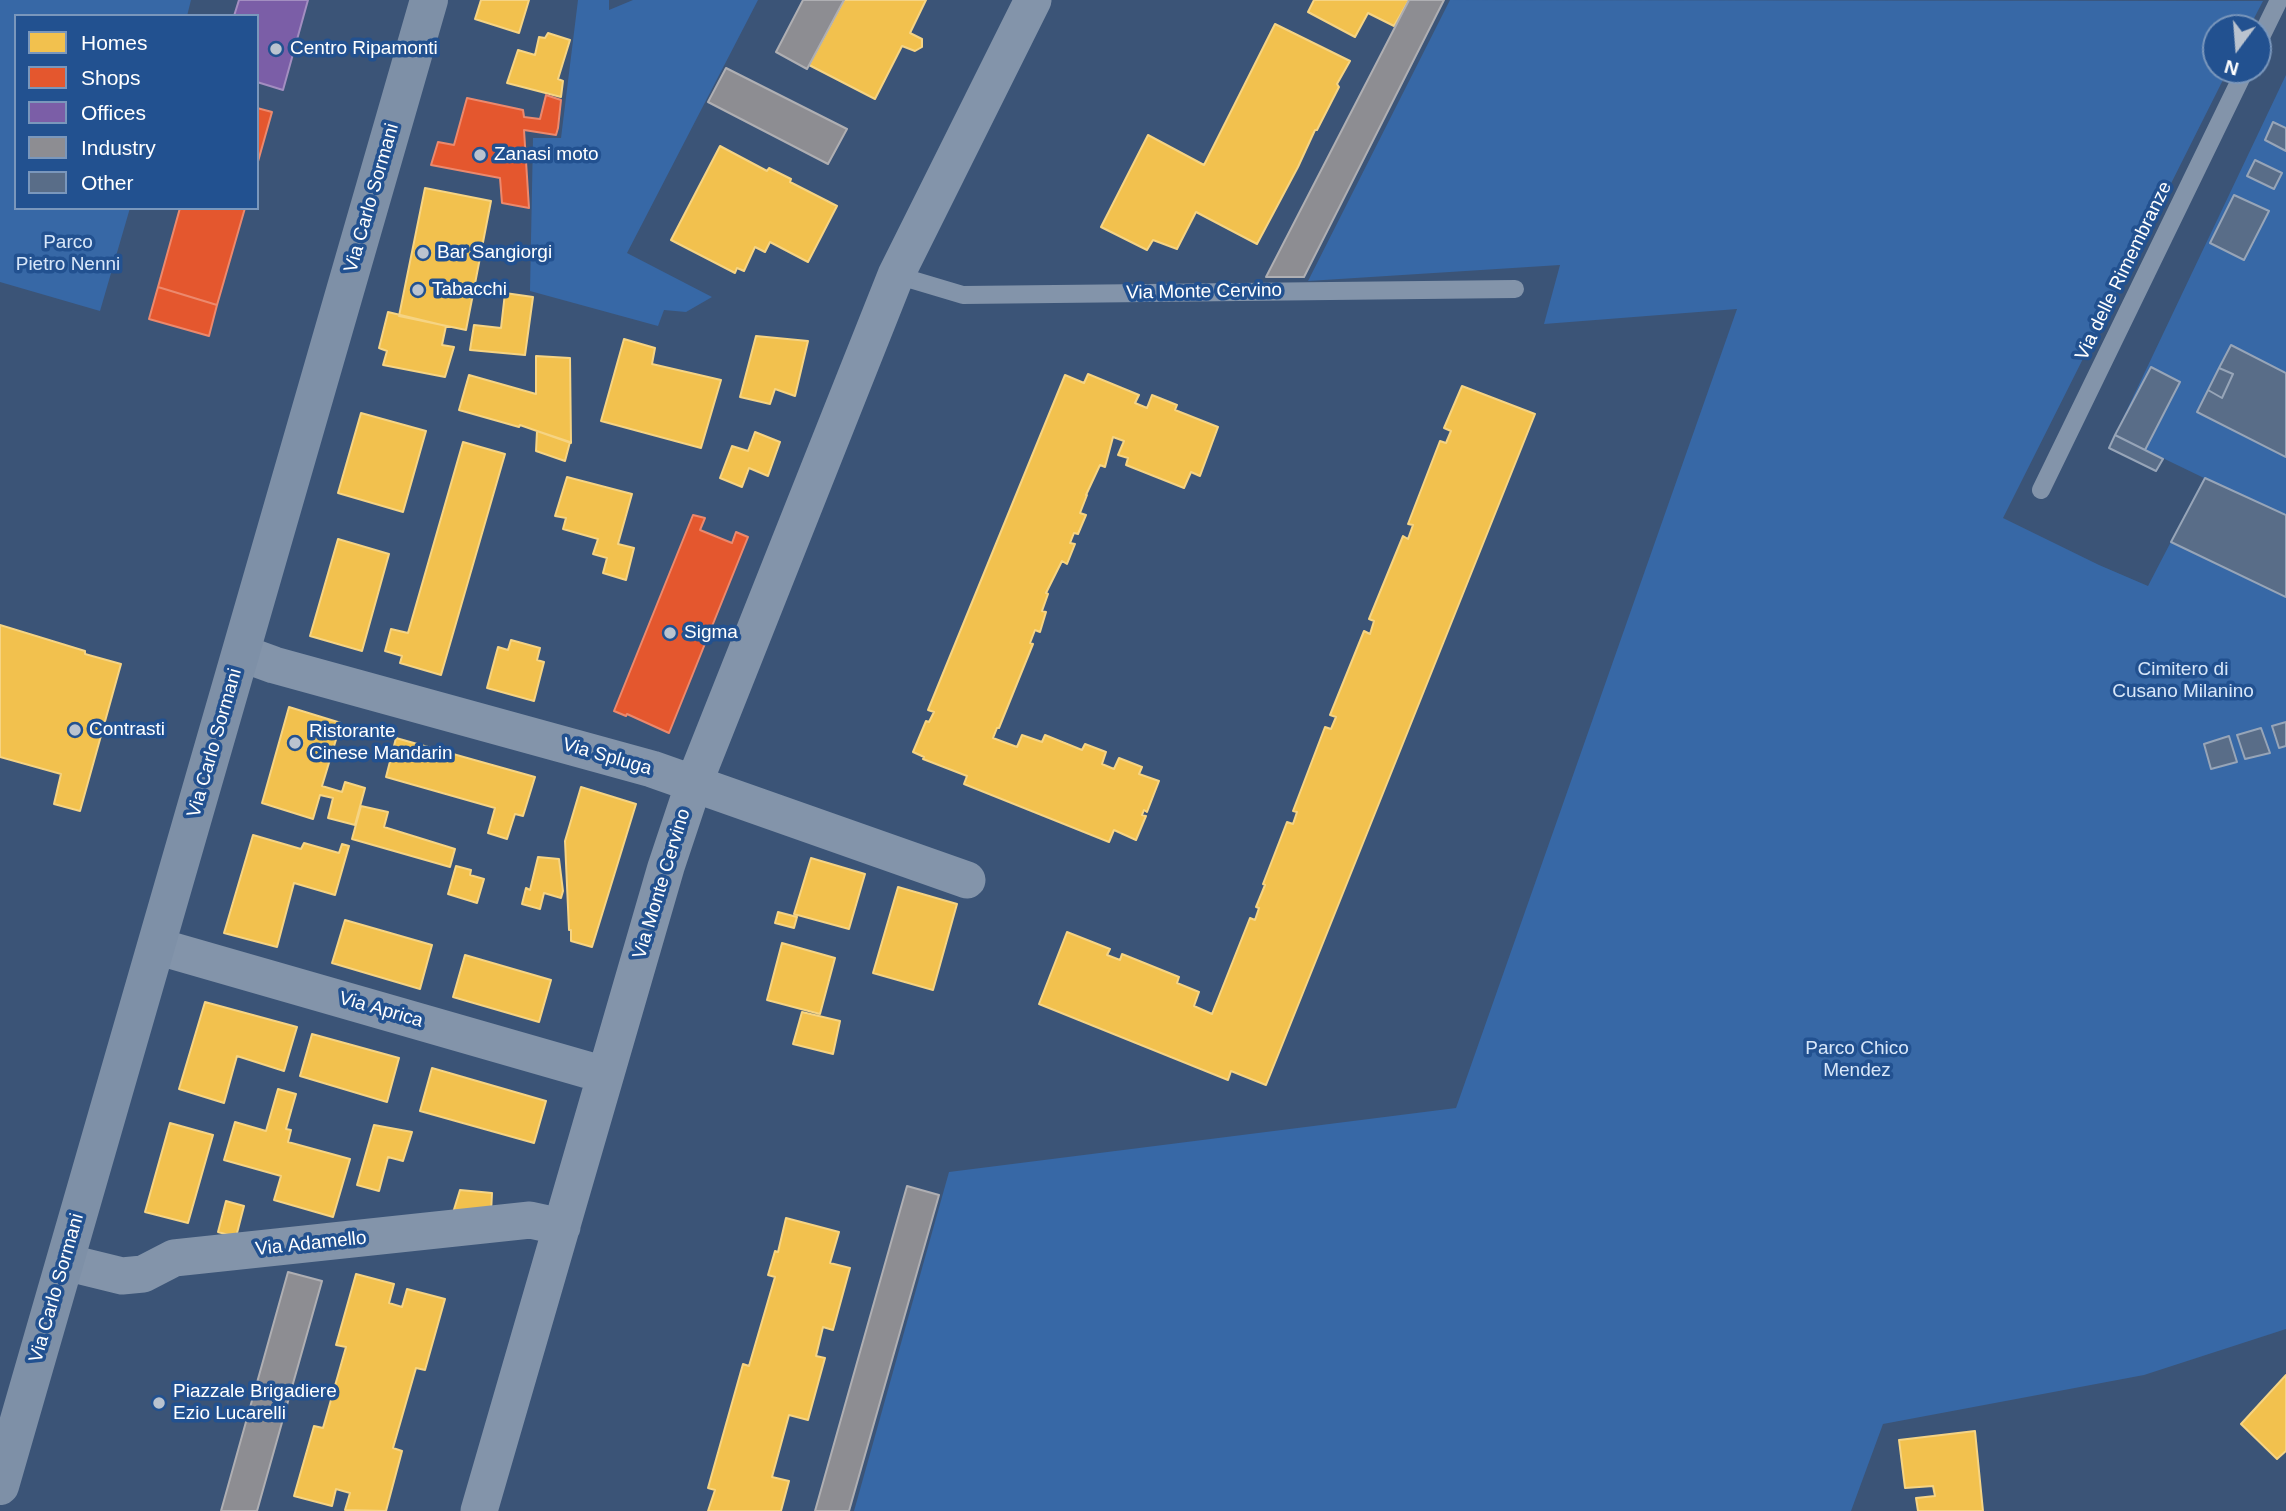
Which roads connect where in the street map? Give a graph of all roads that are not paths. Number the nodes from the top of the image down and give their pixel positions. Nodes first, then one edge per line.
1 (429, 0) edge
2 (1033, 0) edge
3 (2238, 84) edge
4 (896, 275) junction
5 (1515, 289) dead end
6 (2041, 490) dead end
7 (241, 653) junction
8 (694, 783) junction
9 (967, 880) dead end
10 (156, 946) junction
11 (605, 1075) junction
12 (562, 1227) junction
13 (65, 1262) junction
14 (0, 1486) edge
15 (479, 1511) edge

1 - 7 main road, Via Carlo Sormani
2 - 4 street, Via Monte Cervino
3 - 6 lane, Via delle Rimembranze
4 - 5 lane, Via Monte Cervino
4 - 8 street, Via Monte Cervino
7 - 8 street, Via Spluga
7 - 10 main road, Via Carlo Sormani
8 - 9 street, Via Spluga
8 - 11 street, Via Monte Cervino
10 - 11 street, Via Aprica
10 - 13 main road, Via Carlo Sormani
11 - 12 street, Via Monte Cervino
12 - 13 street, Via Adamello
12 - 15 street, Via Monte Cervino
13 - 14 main road, Via Carlo Sormani

